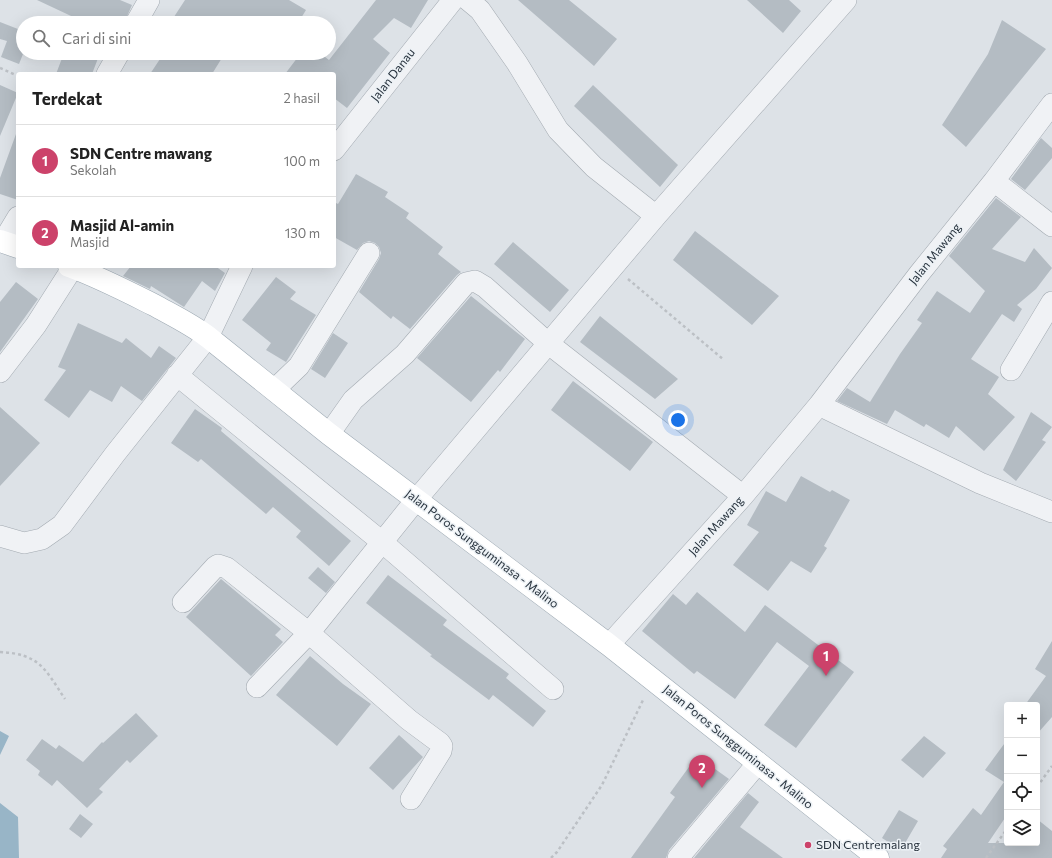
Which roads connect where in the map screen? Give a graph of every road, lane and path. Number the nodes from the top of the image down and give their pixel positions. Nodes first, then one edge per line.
1 (149, 0) edge
2 (468, 0) edge
3 (846, 0) edge
4 (447, 2) edge
5 (140, 16) edge
6 (115, 60) edge
7 (0, 68) edge
8 (108, 72) edge
9 (16, 75) edge
10 (1052, 104) edge
11 (336, 147) edge
12 (994, 182) junction
13 (656, 216) junction
14 (16, 222) edge
15 (1052, 226) edge
16 (7, 243) edge
17 (369, 253) dead end
18 (613, 267) junction
19 (70, 268) edge
20 (74, 268) edge
21 (241, 268) edge
22 (1052, 302) edge
23 (208, 337) junction
24 (549, 344) junction
25 (724, 360) dead end
26 (1011, 370) dead end
27 (0, 372) edge
28 (177, 375) junction
29 (274, 390) junction
30 (819, 405) junction
31 (329, 434) junction
32 (743, 496) junction
33 (416, 500) junction
34 (1052, 512) edge
35 (0, 536) edge
36 (382, 542) junction
37 (183, 602) dead end
38 (309, 633) junction
39 (609, 645) junction
40 (0, 652) edge
41 (653, 679) junction
42 (257, 687) dead end
43 (554, 689) dead end
44 (65, 699) dead end
45 (758, 763) junction
46 (1052, 766) edge
47 (1040, 784) edge
48 (411, 799) dead end
49 (1004, 833) edge
50 (551, 858) edge
51 (678, 858) edge
52 (878, 858) edge
53 (986, 858) edge

1 - 5 street
2 - 13 street
3 - 13 street
4 - 11 street, Jalan Danau
6 - 8 street
7 - 9 path
10 - 12 street, Jalan Mawang
12 - 15 street
12 - 30 street, Jalan Mawang
13 - 18 street
14 - 16 street
17 - 29 street
18 - 24 street
18 - 25 path
19 - 27 street
20 - 23 main road, Jalan Poros Sungguminasa - Malino
21 - 23 street
22 - 26 street
23 - 28 street
23 - 29 main road, Jalan Poros Sungguminasa - Malino
24 - 31 street
24 - 32 street
24 - 33 street
28 - 35 street
28 - 36 street
29 - 31 main road, Jalan Poros Sungguminasa - Malino
30 - 32 street, Jalan Mawang
30 - 34 street
31 - 33 main road, Jalan Poros Sungguminasa - Malino
32 - 39 street, Jalan Mawang
33 - 36 street
33 - 39 main road, Jalan Poros Sungguminasa - Malino
36 - 38 street
36 - 43 street
37 - 38 street
38 - 42 street
38 - 48 street
39 - 41 main road, Jalan Poros Sungguminasa - Malino
40 - 44 path
41 - 45 main road, Jalan Poros Sungguminasa - Malino
41 - 50 path
45 - 51 street
45 - 52 main road, Jalan Poros Sungguminasa - Malino
46 - 47 path
49 - 53 path

